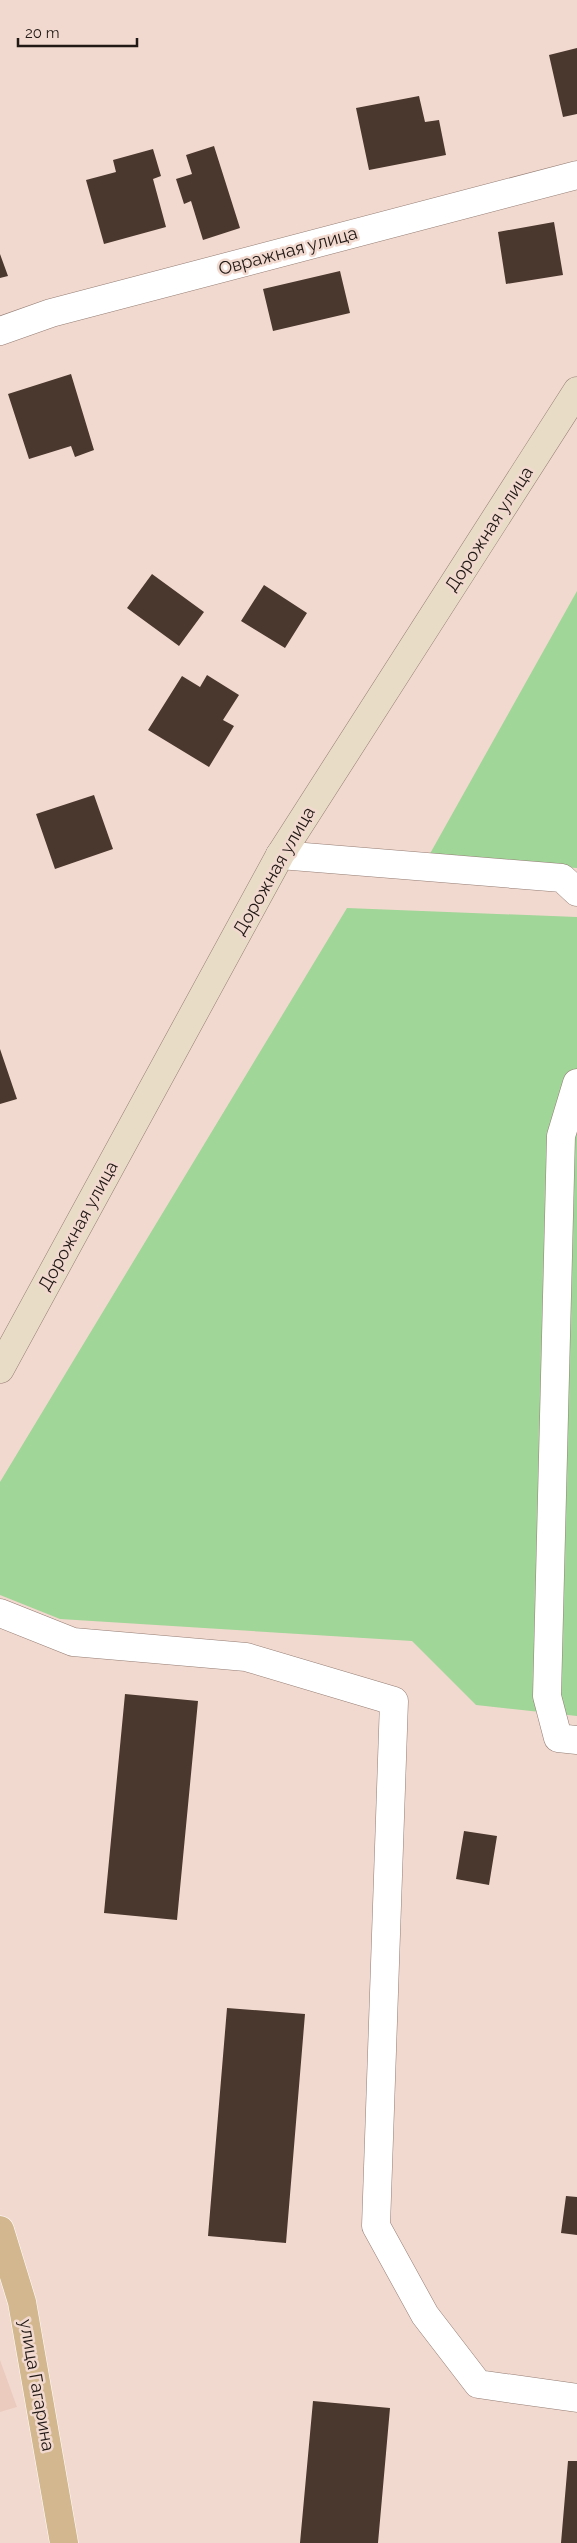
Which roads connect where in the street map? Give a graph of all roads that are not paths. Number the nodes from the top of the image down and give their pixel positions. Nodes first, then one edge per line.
1 (577, 175) edge
2 (0, 332) edge
3 (577, 391) edge
4 (280, 855) junction
5 (577, 892) edge
6 (577, 1083) edge
7 (0, 1369) edge
8 (0, 1613) edge
9 (577, 1740) edge
10 (0, 2230) edge
11 (577, 2398) edge
12 (64, 2543) edge

1 - 2 street, Овражная улица
3 - 4 street, Дорожная улица
4 - 5 street
4 - 7 street, Дорожная улица
6 - 9 street
8 - 11 street
10 - 12 main road, улица Гагарина

